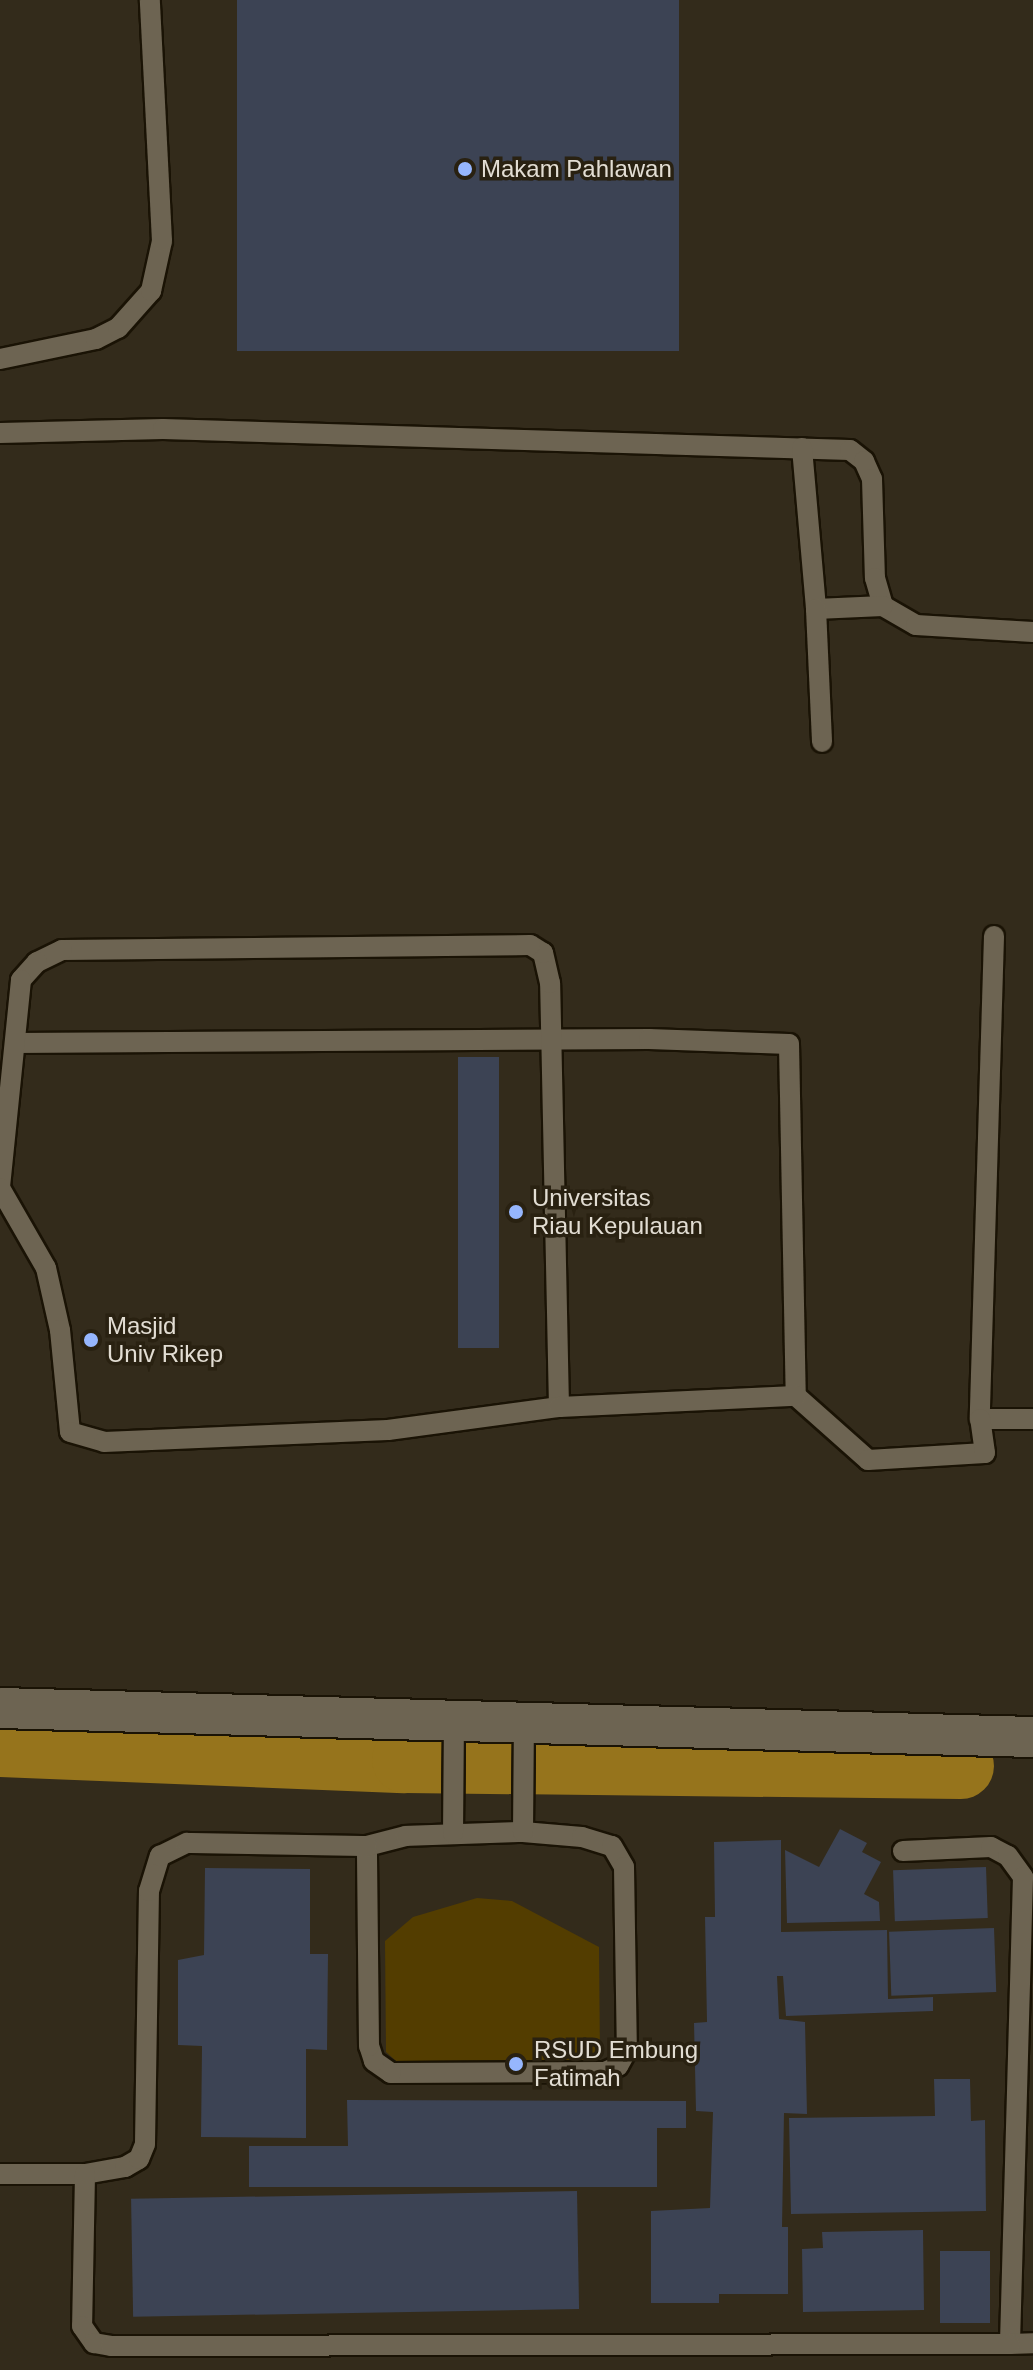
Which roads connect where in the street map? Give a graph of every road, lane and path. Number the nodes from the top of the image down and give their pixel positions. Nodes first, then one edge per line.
1 (150, 0) edge
2 (0, 359) edge
3 (0, 433) edge
4 (802, 448) junction
5 (883, 606) junction
6 (816, 609) junction
7 (1033, 632) edge
8 (822, 742) dead end
9 (994, 936) dead end
10 (552, 1041) junction
11 (15, 1043) junction
12 (0, 1188) edge
13 (796, 1396) junction
14 (559, 1407) junction
15 (980, 1419) junction
16 (1033, 1419) edge
17 (0, 1708) edge
18 (524, 1734) junction
19 (454, 1735) junction
20 (1033, 1737) edge
21 (454, 1824) junction
22 (523, 1824) junction
23 (367, 1846) junction
24 (903, 1851) dead end
25 (1027, 1963) edge
26 (0, 2174) edge
27 (85, 2174) junction
28 (1033, 2343) edge
29 (1010, 2344) junction

1 - 2 lane
3 - 4 lane
4 - 5 lane
4 - 6 lane
5 - 6 lane
5 - 7 lane
6 - 8 lane
9 - 15 lane
10 - 11 lane
10 - 11 lane
10 - 13 lane
10 - 14 lane
11 - 12 lane
12 - 14 lane
13 - 14 lane
13 - 15 lane
15 - 16 lane
17 - 19 street
18 - 19 street
18 - 20 street
18 - 22 lane
19 - 21 lane
21 - 22 lane
21 - 23 lane
22 - 23 lane
23 - 27 lane
24 - 25 lane
25 - 29 lane
26 - 27 lane
27 - 29 lane
28 - 29 lane

